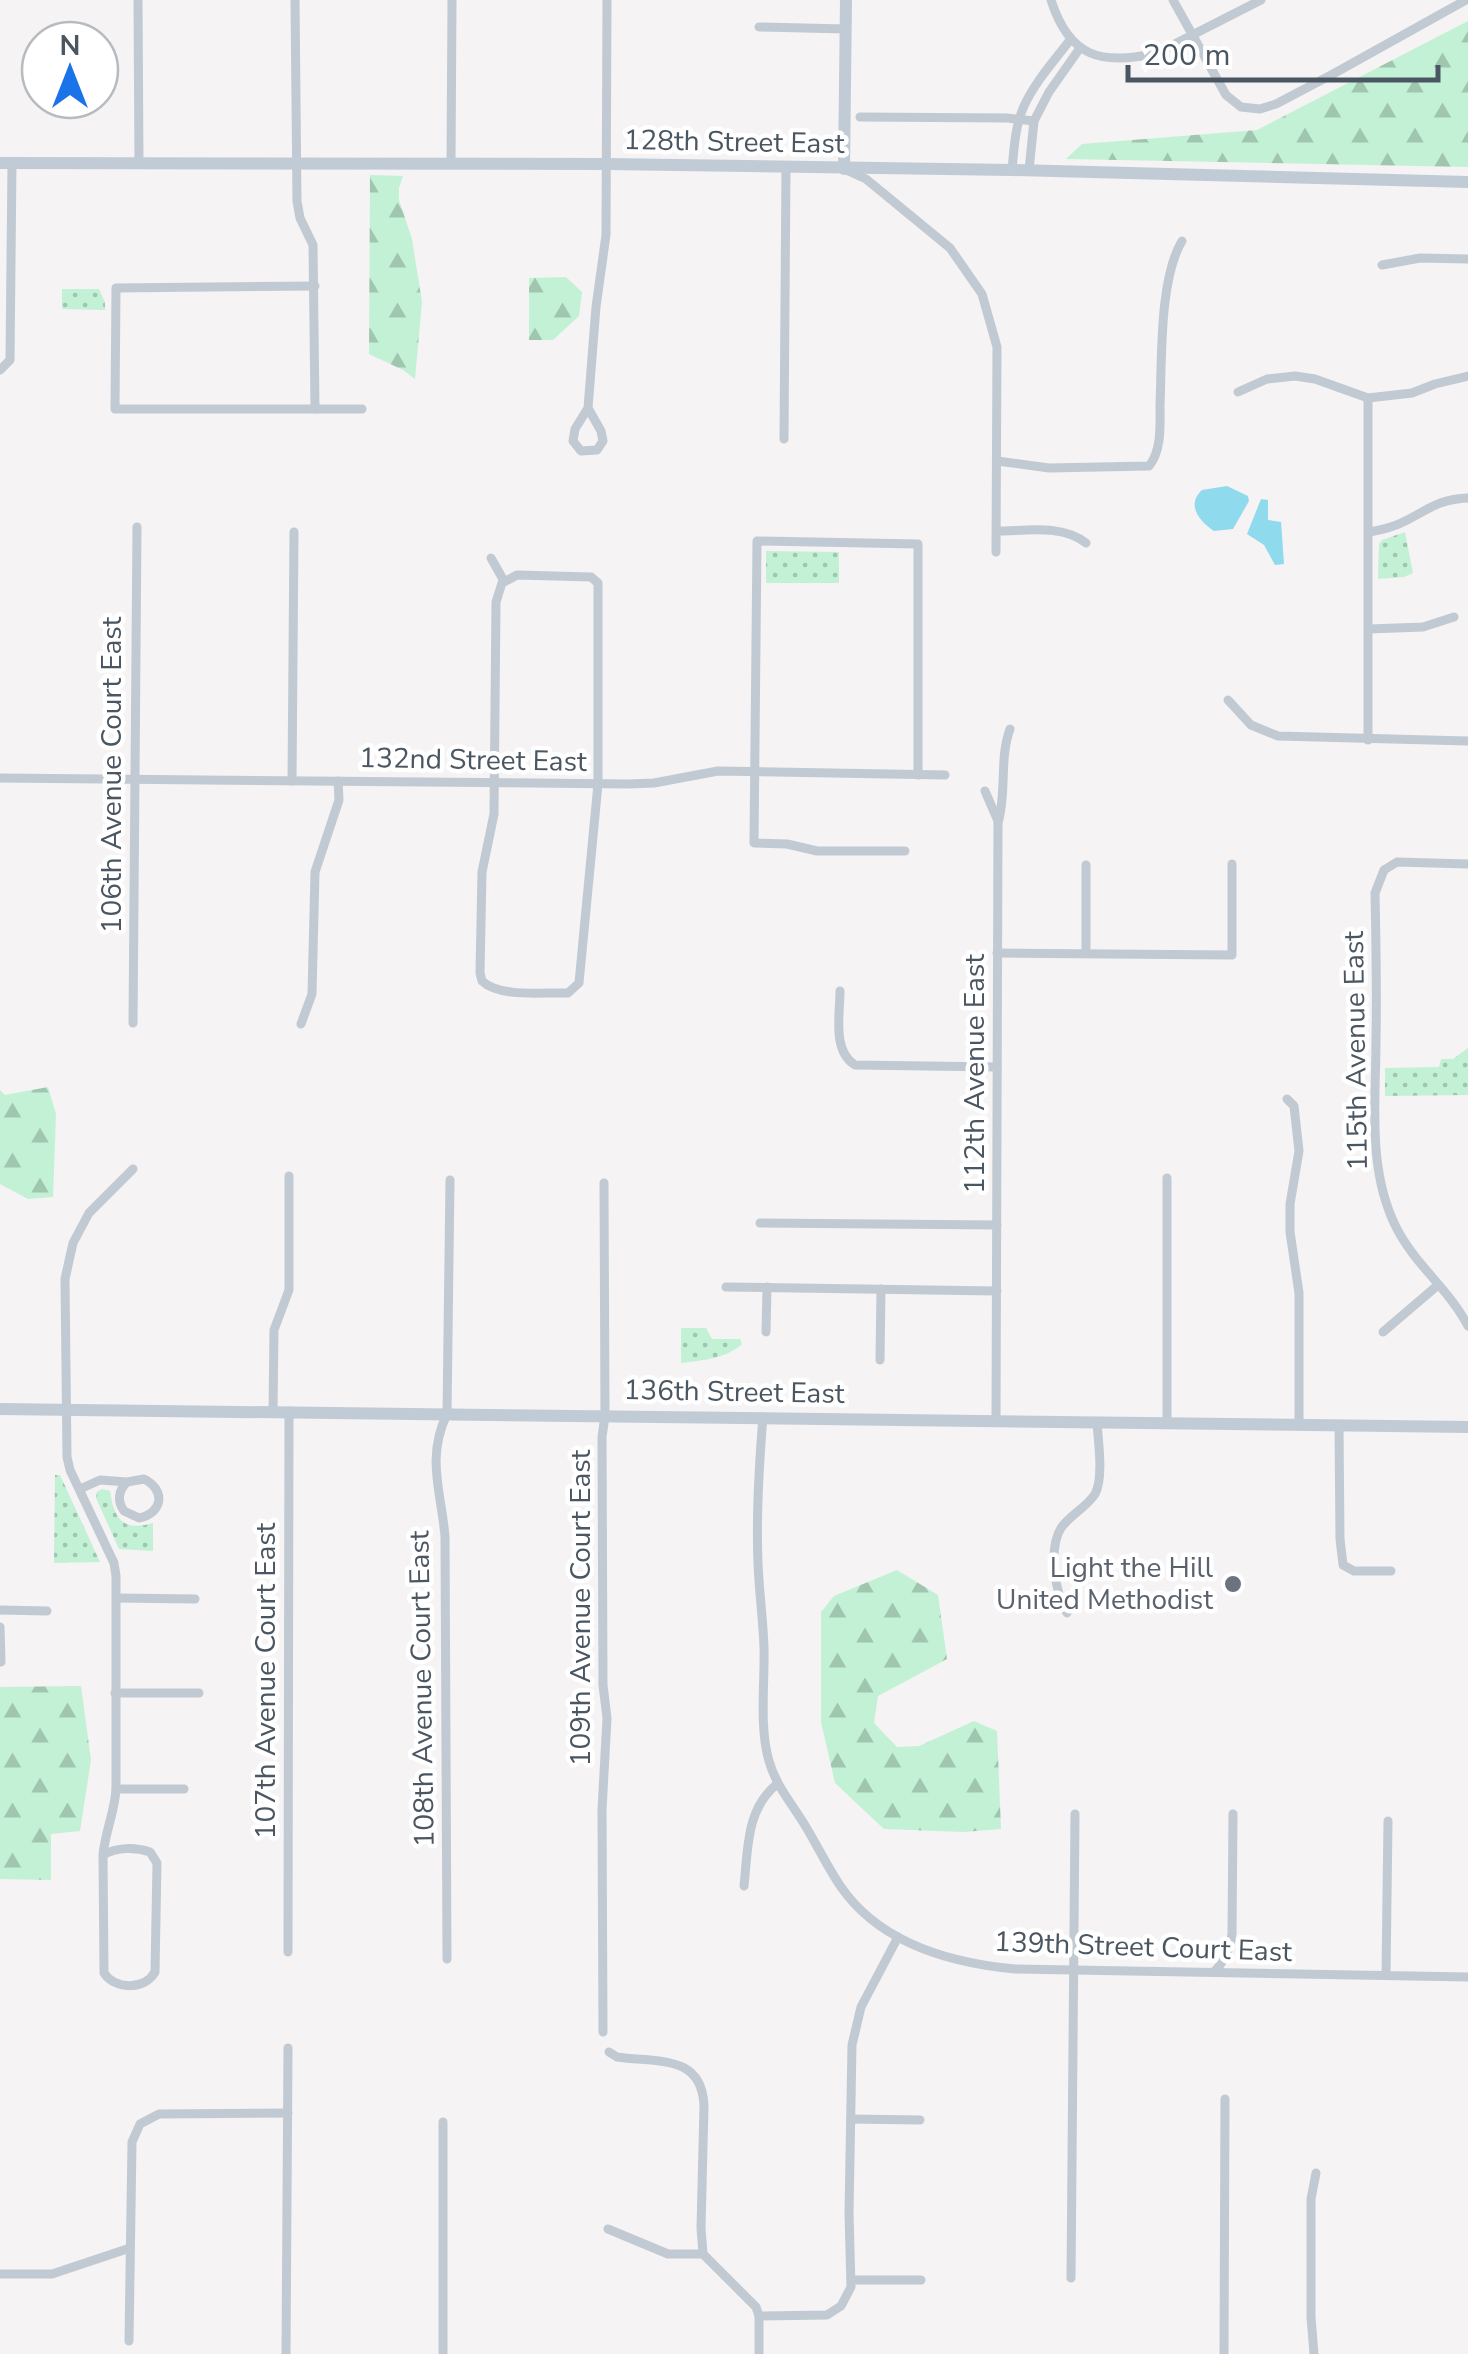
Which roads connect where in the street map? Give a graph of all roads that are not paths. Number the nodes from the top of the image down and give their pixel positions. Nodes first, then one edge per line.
1 (138, 0) edge
2 (295, 0) edge
3 (452, 0) edge
4 (607, 0) edge
5 (846, 0) edge
6 (1051, 0) edge
7 (1173, 0) edge
8 (1260, 0) edge
9 (1466, 0) edge
10 (758, 27) dead end
11 (846, 30) junction
12 (1194, 36) junction
13 (1070, 40) junction
14 (1080, 48) junction
15 (860, 116) dead end
16 (1020, 118) junction
17 (1034, 121) junction
18 (6, 163) edge
19 (138, 164) junction
20 (452, 164) junction
21 (607, 164) junction
22 (296, 165) junction
23 (786, 168) junction
24 (844, 168) junction
25 (1012, 170) junction
26 (1029, 170) junction
27 (1468, 182) edge
28 (1182, 242) dead end
29 (1468, 259) edge
30 (1382, 265) dead end
31 (314, 286) junction
32 (0, 370) edge
33 (1468, 376) edge
34 (1238, 392) dead end
35 (1368, 398) junction
36 (588, 408) junction
37 (315, 409) junction
38 (362, 409) dead end
39 (784, 439) dead end
40 (997, 461) junction
41 (1468, 498) edge
42 (136, 528) dead end
43 (997, 530) junction
44 (294, 532) dead end
45 (1370, 532) junction
46 (1086, 543) dead end
47 (996, 552) dead end
48 (491, 558) dead end
49 (504, 581) junction
50 (1454, 617) dead end
51 (1369, 629) junction
52 (1228, 700) dead end
53 (1010, 729) dead end
54 (1368, 740) junction
55 (1468, 742) edge
56 (756, 772) junction
57 (918, 775) junction
58 (944, 775) dead end
59 (0, 778) edge
60 (135, 778) junction
61 (292, 781) junction
62 (338, 781) junction
63 (494, 783) junction
64 (598, 784) junction
65 (985, 791) dead end
66 (998, 823) junction
67 (905, 851) dead end
68 (1232, 864) dead end
69 (1468, 864) edge
70 (1086, 865) dead end
71 (997, 953) junction
72 (1086, 953) junction
73 (840, 991) dead end
74 (133, 1023) dead end
75 (300, 1024) dead end
76 (997, 1067) junction
77 (1287, 1099) dead end
78 (133, 1169) dead end
79 (289, 1176) dead end
80 (1167, 1178) dead end
81 (450, 1180) dead end
82 (604, 1183) dead end
83 (760, 1223) dead end
84 (997, 1225) junction
85 (1438, 1285) junction
86 (726, 1287) dead end
87 (767, 1287) junction
88 (881, 1289) junction
89 (996, 1291) junction
90 (1468, 1326) edge
91 (766, 1332) dead end
92 (1383, 1332) dead end
93 (880, 1360) dead end
94 (0, 1409) edge
95 (66, 1410) junction
96 (273, 1411) junction
97 (289, 1411) junction
98 (447, 1414) junction
99 (606, 1416) junction
100 (764, 1417) junction
101 (996, 1421) junction
102 (1097, 1422) junction
103 (1166, 1422) junction
104 (1299, 1425) junction
105 (1339, 1426) junction
106 (1468, 1427) edge
107 (128, 1482) junction
108 (80, 1489) junction
109 (1391, 1571) dead end
110 (117, 1598) junction
111 (195, 1599) dead end
112 (0, 1610) edge
113 (47, 1610) dead end
114 (1067, 1613) dead end
115 (0, 1627) edge
116 (1, 1662) edge
117 (115, 1693) junction
118 (199, 1694) dead end
119 (777, 1784) junction
120 (116, 1789) junction
121 (184, 1789) dead end
122 (1076, 1814) dead end
123 (1233, 1814) dead end
124 (1388, 1821) dead end
125 (103, 1855) junction
126 (744, 1886) dead end
127 (898, 1937) junction
128 (288, 1952) dead end
129 (447, 1959) dead end
130 (1074, 1970) junction
131 (1214, 1972) junction
132 (1386, 1975) junction
133 (1468, 1977) edge
134 (603, 2032) dead end
135 (288, 2048) dead end
136 (610, 2052) dead end
137 (1226, 2098) dead end
138 (288, 2112) junction
139 (851, 2119) junction
140 (920, 2120) dead end
141 (444, 2122) dead end
142 (1316, 2173) dead end
143 (608, 2229) dead end
144 (130, 2248) junction
145 (703, 2254) junction
146 (0, 2274) edge
147 (1071, 2278) dead end
148 (851, 2280) junction
149 (921, 2280) dead end
150 (759, 2316) junction
151 (129, 2340) dead end
152 (286, 2354) edge
153 (443, 2354) edge
154 (758, 2354) edge
155 (1224, 2354) edge
156 (1314, 2354) edge

1 - 19 street
2 - 22 street
3 - 20 street
4 - 21 street
5 - 11 street
6 - 13 street
7 - 12 street
8 - 12 street
9 - 12 street
10 - 11 street
11 - 24 street
12 - 14 street
13 - 14 street
13 - 16 street
14 - 17 street
15 - 16 street
16 - 17 street
16 - 25 street
17 - 26 street
18 - 19 street, 128th Street East
18 - 32 street
19 - 22 street, 128th Street East
20 - 21 street, 128th Street East
20 - 22 street, 128th Street East
21 - 23 street, 128th Street East
21 - 36 street
22 - 31 street
23 - 24 street, 128th Street East
23 - 39 street
24 - 25 street, 128th Street East
24 - 40 street
25 - 26 street, 128th Street East
26 - 27 street, 128th Street East
28 - 40 street
29 - 30 street
31 - 37 street
31 - 37 street
33 - 35 street
34 - 35 street
35 - 45 street
36 - 36 street
37 - 38 street
40 - 43 street
41 - 45 street
42 - 60 street, 106th Avenue Court East
43 - 46 street
43 - 47 street
44 - 61 street
45 - 51 street
48 - 49 street
49 - 63 street
49 - 64 street
50 - 51 street
51 - 54 street
52 - 54 street
53 - 66 street, 112th Avenue East
54 - 55 street
56 - 57 street, 132nd Street East
56 - 57 street
56 - 64 street, 132nd Street East
56 - 67 street
57 - 58 street, 132nd Street East
59 - 60 street, 132nd Street East
60 - 61 street, 132nd Street East
60 - 74 street, 106th Avenue Court East
61 - 62 street, 132nd Street East
62 - 63 street, 132nd Street East
62 - 75 street
63 - 64 street, 132nd Street East
63 - 64 street
65 - 66 street
66 - 71 street, 112th Avenue East
68 - 72 street
69 - 85 street, 115th Avenue East
70 - 72 street
71 - 72 street
71 - 76 street, 112th Avenue East
73 - 76 street
76 - 84 street, 112th Avenue East
77 - 104 street
78 - 95 street
79 - 96 street
80 - 103 street
81 - 98 street, 108th Avenue Court East
82 - 99 street, 109th Avenue Court East
83 - 84 street
84 - 89 street, 112th Avenue East
85 - 90 street, 115th Avenue East
85 - 92 street
86 - 87 street
87 - 88 street
87 - 91 street
88 - 89 street
88 - 93 street
89 - 101 street, 112th Avenue East
94 - 95 street, 136th Street East
95 - 96 street, 136th Street East
95 - 108 street
96 - 97 street, 136th Street East
97 - 98 street, 136th Street East
97 - 128 street, 107th Avenue Court East
98 - 99 street, 136th Street East
98 - 129 street, 108th Avenue Court East
99 - 100 street, 136th Street East
99 - 134 street, 109th Avenue Court East
100 - 101 street, 136th Street East
100 - 119 street
101 - 102 street, 136th Street East
102 - 103 street, 136th Street East
102 - 114 street
103 - 104 street, 136th Street East
104 - 105 street, 136th Street East
105 - 106 street, 136th Street East
105 - 109 street
107 - 107 street
107 - 108 street
108 - 110 street
110 - 111 street
110 - 117 street
112 - 113 street
115 - 116 street
117 - 118 street
117 - 120 street
119 - 126 street
119 - 127 street, 139th Street Court East
120 - 121 street
120 - 125 street
122 - 130 street
123 - 131 street
124 - 132 street
125 - 125 street
127 - 130 street, 139th Street Court East
127 - 139 street
130 - 131 street, 139th Street Court East
130 - 147 street
131 - 132 street, 139th Street Court East
132 - 133 street, 139th Street Court East
135 - 138 street
136 - 145 street
137 - 155 street
138 - 144 street
138 - 152 street
139 - 140 street
139 - 148 street
141 - 153 street
142 - 156 street
143 - 145 street
144 - 146 street
144 - 151 street
145 - 150 street
148 - 149 street
148 - 150 street
150 - 154 street

